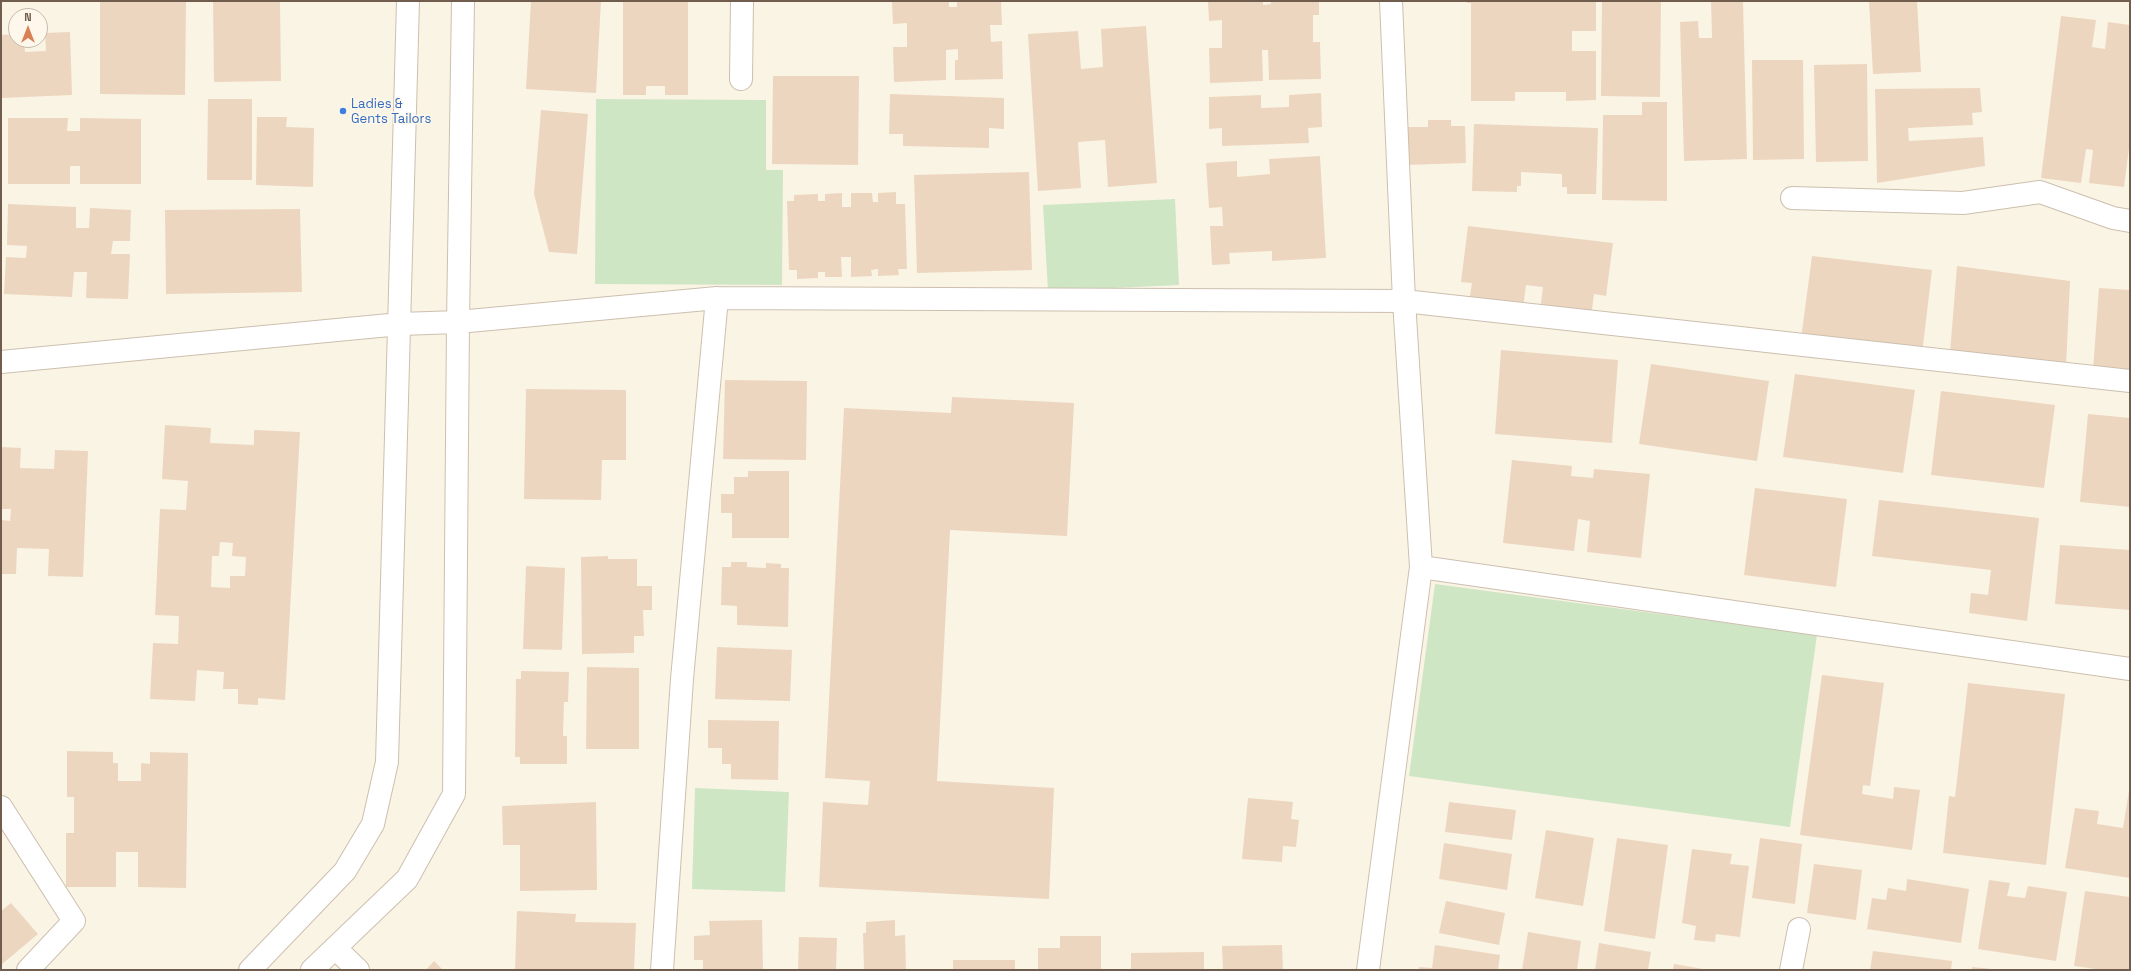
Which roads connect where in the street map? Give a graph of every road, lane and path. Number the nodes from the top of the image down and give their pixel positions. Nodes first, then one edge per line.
1 (408, 1) edge
2 (463, 1) edge
3 (742, 1) edge
4 (1391, 1) edge
5 (741, 79) dead end
6 (1792, 198) dead end
7 (2130, 221) edge
8 (717, 298) junction
9 (1404, 301) junction
10 (458, 322) junction
11 (400, 324) junction
12 (1, 362) edge
13 (2130, 381) edge
14 (1421, 567) junction
15 (2130, 669) edge
16 (1, 807) edge
17 (1799, 929) dead end
18 (335, 948) junction
19 (28, 970) edge
20 (250, 970) edge
21 (312, 970) edge
22 (358, 970) edge
23 (662, 970) edge
24 (1368, 970) edge
25 (1791, 970) edge

1 - 11 street
2 - 10 street
3 - 5 street
4 - 9 street
6 - 7 street
8 - 9 street
8 - 10 street
8 - 23 street
9 - 13 street
9 - 14 street
10 - 11 street
10 - 18 street
11 - 12 street
11 - 20 street
14 - 15 street
14 - 24 street
16 - 19 street
17 - 25 street
18 - 21 street
18 - 22 street

